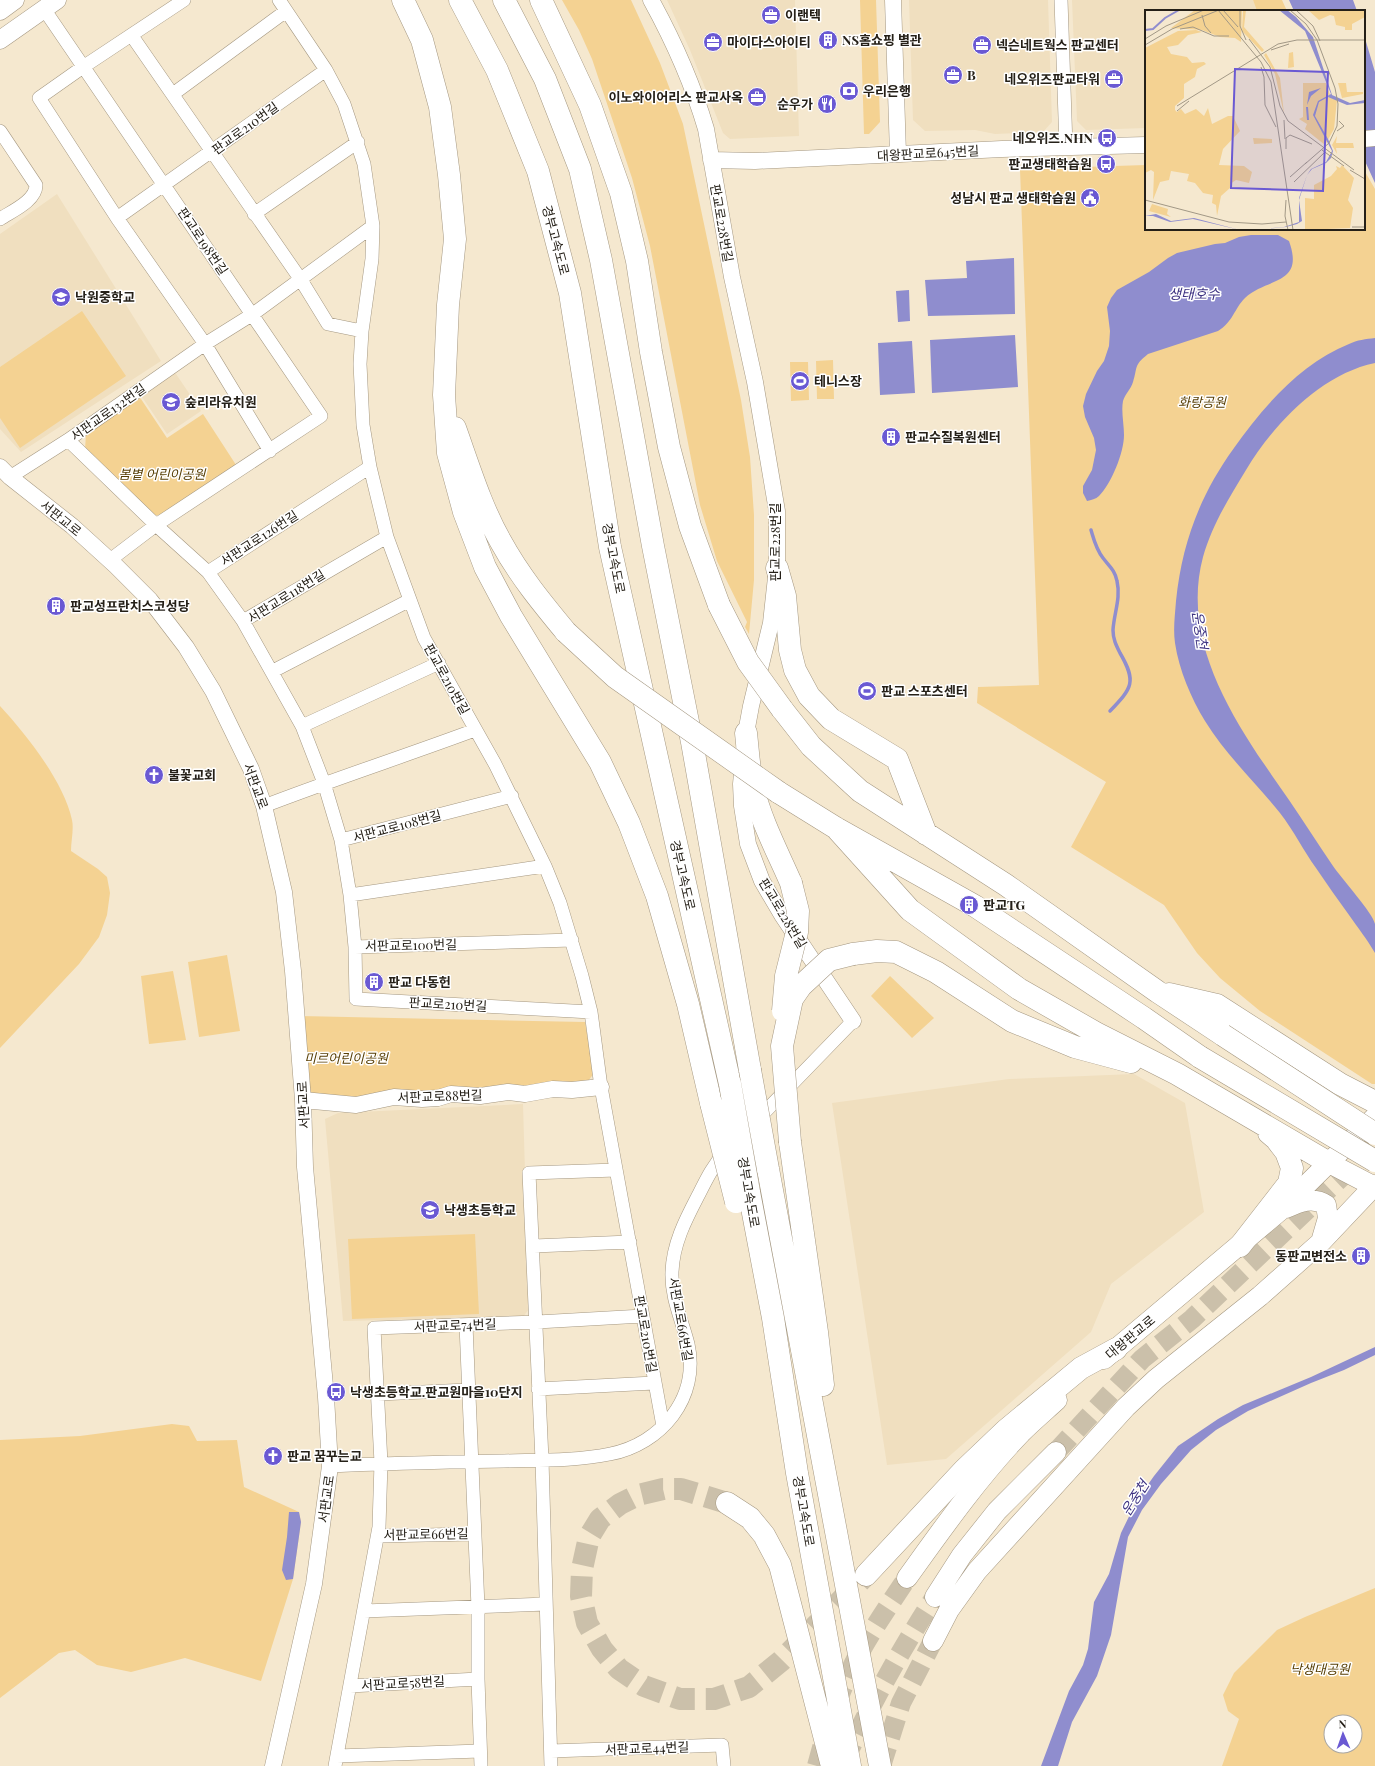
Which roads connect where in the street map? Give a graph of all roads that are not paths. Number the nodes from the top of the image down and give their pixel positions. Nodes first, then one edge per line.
1 (15, 0) edge
2 (184, 0) edge
3 (279, 0) edge
4 (403, 0) edge
5 (460, 0) edge
6 (504, 0) edge
7 (536, 0) edge
8 (541, 0) edge
9 (650, 0) edge
10 (893, 0) edge
11 (1061, 0) edge
12 (51, 4) edge
13 (0, 11) edge
14 (286, 11) junction
15 (557, 34) junction
16 (132, 36) junction
17 (0, 40) edge
18 (83, 67) junction
19 (326, 70) junction
20 (173, 94) junction
21 (0, 130) edge
22 (1375, 138) edge
23 (1365, 139) edge
24 (358, 142) junction
25 (1145, 145) edge
26 (1066, 148) junction
27 (211, 152) junction
28 (898, 154) junction
29 (711, 160) junction
30 (164, 184) junction
31 (254, 214) junction
32 (1, 216) edge
33 (117, 218) junction
34 (373, 226) junction
35 (301, 280) junction
36 (253, 314) junction
37 (362, 331) junction
38 (205, 344) junction
39 (444, 395) junction
40 (68, 440) junction
41 (270, 451) junction
42 (370, 467) junction
43 (5, 472) edge
44 (156, 525) junction
45 (387, 537) junction
46 (110, 560) junction
47 (777, 568) junction
48 (208, 572) junction
49 (410, 600) junction
50 (243, 621) junction
51 (439, 663) junction
52 (273, 672) junction
53 (302, 726) junction
54 (475, 730) junction
55 (746, 733) junction
56 (324, 782) junction
57 (512, 796) junction
58 (264, 806) junction
59 (836, 828) junction
60 (926, 834) junction
61 (341, 840) junction
62 (545, 866) junction
63 (350, 895) junction
64 (572, 940) junction
65 (355, 947) junction
66 (1158, 992) junction
67 (591, 1012) junction
68 (853, 1021) joint
69 (782, 1046) junction
70 (1177, 1074) junction
71 (1340, 1084) junction
72 (601, 1087) junction
73 (1375, 1089) edge
74 (303, 1100) junction
75 (1375, 1102) edge
76 (1246, 1114) junction
77 (1375, 1117) edge
78 (1375, 1134) edge
79 (1375, 1161) edge
80 (1329, 1163) junction
81 (616, 1170) junction
82 (1375, 1186) edge
83 (742, 1197) junction
84 (1282, 1209) junction
85 (630, 1242) junction
86 (1321, 1242) junction
87 (534, 1246) junction
88 (1240, 1246) junction
89 (643, 1316) junction
90 (537, 1322) junction
91 (466, 1325) junction
92 (374, 1328) joint
93 (1116, 1349) junction
94 (654, 1383) junction
95 (538, 1389) junction
96 (468, 1390) junction
97 (378, 1394) junction
98 (663, 1426) junction
99 (1056, 1452) tunnel mouth
100 (542, 1460) junction
101 (472, 1462) junction
102 (382, 1463) junction
103 (330, 1466) junction
104 (727, 1503) tunnel mouth
105 (474, 1534) junction
106 (378, 1536) junction
107 (839, 1546) junction
108 (866, 1575) tunnel mouth
109 (907, 1578) tunnel mouth
110 (935, 1597) tunnel mouth
111 (546, 1604) junction
112 (478, 1608) junction
113 (364, 1610) junction
114 (933, 1641) tunnel mouth
115 (478, 1679) junction
116 (350, 1686) junction
117 (480, 1751) junction
118 (551, 1751) junction
119 (336, 1761) edge
120 (273, 1766) edge
121 (480, 1766) edge
122 (551, 1766) edge
123 (724, 1766) edge
124 (832, 1766) edge
125 (850, 1766) edge
126 (880, 1766) edge

1 - 13 main road
2 - 16 street
3 - 14 street, 판교로210번길
4 - 39 highway
5 - 83 highway, 경부고속도로, bridge
6 - 107 highway, 경부고속도로, bridge
7 - 15 highway
8 - 15 highway
9 - 29 street, 판교로228번길
10 - 28 street
11 - 26 street
12 - 17 main road
12 - 18 street, 판교로198번길
14 - 19 street, 판교로210번길
14 - 20 street
15 - 60 highway, bridge
16 - 18 street
16 - 20 street
18 - 30 street, 판교로198번길
18 - 33 street
19 - 24 street, 판교로210번길
19 - 27 street, 판교로210번길
20 - 27 street
21 - 32 street
22 - 23 street
24 - 31 street
24 - 34 street, 판교로210번길
25 - 26 street, 대왕판교로645번길
26 - 28 street, 대왕판교로645번길
27 - 30 street, 판교로210번길
27 - 31 street
28 - 29 street, 대왕판교로645번길
29 - 47 street, 판교로228번길
30 - 33 street
30 - 36 street, 판교로198번길
31 - 35 street
33 - 38 street
34 - 35 street, 서판교로132번길
34 - 37 street, 판교로210번길
35 - 36 street, 서판교로132번길
35 - 37 street
36 - 38 street, 서판교로132번길
36 - 41 street, 판교로198번길
37 - 42 street, 판교로210번길
38 - 40 street, 서판교로132번길
38 - 41 street
39 - 59 highway, bridge
39 - 83 highway, bridge
40 - 43 street, 서판교로132번길
40 - 44 street, 서판교로126번길
41 - 44 street
42 - 45 street, 판교로210번길
42 - 48 street, 서판교로126번길
43 - 46 street, 서판교로
44 - 46 street
44 - 48 street, 서판교로126번길
45 - 49 street, 판교로210번길
45 - 50 street, 서판교로118번길
46 - 58 street, 서판교로
47 - 55 street, 판교로228번길
47 - 60 highway
48 - 50 street
49 - 51 street, 판교로210번길
49 - 52 street
50 - 52 street, 서판교로118번길
51 - 53 street
51 - 54 street, 판교로210번길
52 - 53 street, 서판교로118번길
53 - 56 street, 서판교로108번길
54 - 56 street
54 - 57 street, 판교로210번길
55 - 68 street, 판교로228번길
55 - 69 highway, bridge
56 - 58 street
56 - 61 street, 서판교로108번길
57 - 61 street, 서판교로108번길
57 - 62 street, 판교로210번길
58 - 74 street, 서판교로
59 - 70 highway
59 - 79 highway, bridge
60 - 66 highway
61 - 63 street, 서판교로100번길
62 - 63 street
62 - 64 street, 판교로210번길
63 - 65 street, 서판교로100번길
64 - 65 street, 서판교로100번길
64 - 67 street, 판교로210번길
65 - 67 street, 판교로210번길
66 - 71 highway
66 - 78 highway, bridge
67 - 72 street, 판교로210번길
68 - 98 street, 서판교로66번길
69 - 70 highway, bridge
69 - 107 highway, bridge
70 - 76 highway
71 - 73 highway
71 - 75 highway
72 - 74 street, 서판교로88번길
72 - 81 street, 판교로210번길
74 - 103 street, 서판교로
76 - 80 highway
76 - 88 highway
77 - 80 main road, 대왕판교로
80 - 82 main road
80 - 84 main road, 대왕판교로
81 - 85 street, 판교로210번길
81 - 87 street
82 - 86 main road
83 - 125 highway, 경부고속도로
84 - 86 main road
84 - 88 main road, 대왕판교로
85 - 87 street
85 - 89 street, 판교로210번길
86 - 114 main road
87 - 90 street
88 - 93 main road, 대왕판교로
89 - 90 street, 서판교로74번길
89 - 94 street, 판교로210번길
90 - 91 street, 서판교로74번길
90 - 95 street
91 - 92 street, 서판교로74번길
91 - 96 street, 서판교로66번길
92 - 97 street, 서판교로66번길
93 - 108 highway
93 - 109 main road, 대왕판교로
94 - 95 street
94 - 98 street, 판교로210번길
95 - 100 street
96 - 97 street
96 - 101 street, 서판교로66번길
97 - 102 street, 서판교로66번길
98 - 100 street, 서판교로66번길
99 - 110 main road
100 - 101 street, 서판교로66번길
100 - 111 street
101 - 102 street, 서판교로66번길
101 - 105 street, 서판교로66번길
102 - 103 street, 서판교로66번길
102 - 106 street, 서판교로66번길
103 - 120 street, 서판교로
104 - 124 highway
105 - 106 street, 서판교로66번길
105 - 112 street
106 - 113 street, 서판교로58번길
107 - 126 highway, 경부고속도로
111 - 112 street
111 - 118 street
112 - 113 street
112 - 115 street
113 - 116 street, 서판교로58번길
115 - 116 street, 서판교로58번길
115 - 117 street
116 - 119 street
117 - 119 street
117 - 121 street
118 - 122 street
118 - 123 street, 서판교로44번길

